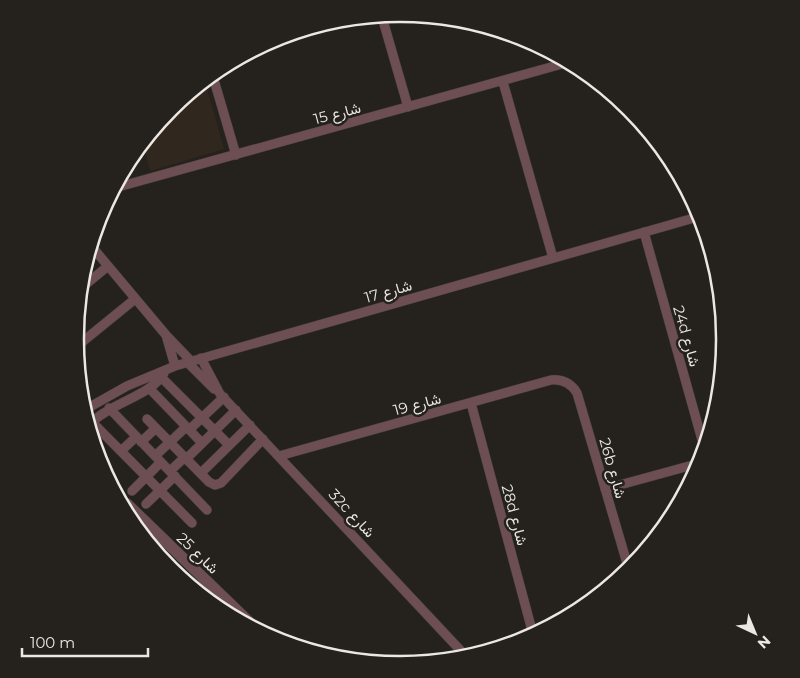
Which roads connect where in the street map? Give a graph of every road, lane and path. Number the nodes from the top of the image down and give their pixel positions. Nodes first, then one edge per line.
1 (384, 23) edge
2 (558, 65) edge
3 (503, 82) junction
4 (215, 83) edge
5 (408, 108) junction
6 (236, 155) junction
7 (123, 186) edge
8 (692, 218) edge
9 (644, 232) junction
10 (96, 251) edge
11 (553, 258) junction
12 (108, 266) junction
13 (89, 282) edge
14 (135, 299) junction
15 (166, 334) junction
16 (84, 340) edge
17 (202, 358) junction
18 (189, 362) junction
19 (171, 367) junction
20 (162, 378) junction
21 (562, 380) joint
22 (149, 388) junction
23 (222, 396) junction
24 (471, 403) junction
25 (91, 407) edge
26 (109, 408) junction
27 (236, 410) junction
28 (202, 418) junction
29 (148, 419) dead end
30 (94, 420) edge
31 (95, 425) edge
32 (250, 425) junction
33 (156, 428) junction
34 (187, 429) junction
35 (214, 431) junction
36 (701, 437) edge
37 (139, 439) junction
38 (263, 439) junction
39 (170, 442) junction
40 (202, 443) junction
41 (229, 445) junction
42 (121, 451) junction
43 (279, 456) junction
44 (185, 458) junction
45 (158, 459) junction
46 (689, 467) edge
47 (201, 473) junction
48 (172, 474) junction
49 (146, 477) junction
50 (605, 489) junction
51 (132, 491) dead end
52 (160, 491) junction
53 (146, 504) dead end
54 (207, 510) dead end
55 (135, 512) edge
56 (192, 523) dead end
57 (626, 561) edge
58 (236, 609) edge
59 (531, 627) edge
60 (460, 649) edge

1 - 5 street
2 - 3 street, شارع 15
3 - 5 street, شارع 15
3 - 11 street
4 - 6 street
5 - 6 street, شارع 15
6 - 7 street, شارع 15
8 - 9 street, شارع 17
9 - 11 street, شارع 17
9 - 36 street, 24d شارع
10 - 12 street, 32c شارع
11 - 17 street, شارع 17
12 - 13 street
12 - 14 street, 32c شارع
14 - 15 street, 32c شارع
14 - 16 street
15 - 18 street, 32c شارع
15 - 19 street, 32c شارع
17 - 18 street, شارع 17
17 - 23 street, 32c شارع
18 - 19 street, شارع 17
18 - 23 street, 32c شارع
19 - 20 street
19 - 25 street, شارع 17
20 - 22 street
20 - 28 street
21 - 24 street, شارع 19
21 - 50 street, 26b شارع
22 - 26 street
22 - 34 street
23 - 27 street, 32c شارع
23 - 28 street
24 - 43 street, شارع 19
24 - 59 street, 28d شارع
26 - 30 street
26 - 37 street
27 - 32 street, 32c شارع
27 - 35 street
28 - 34 street
28 - 35 street
29 - 33 street
31 - 42 street
32 - 38 street, 32c شارع
32 - 41 street
33 - 37 street
33 - 39 street
34 - 39 street
34 - 40 street
35 - 40 street
35 - 41 street
37 - 42 street
37 - 45 street
38 - 43 street, 32c شارع
38 - 47 street
39 - 44 street
39 - 45 street
40 - 44 street
41 - 47 street
42 - 49 street
43 - 60 street, 32c شارع
44 - 47 street
44 - 48 street
45 - 48 street
45 - 49 street
46 - 50 street
48 - 52 street
48 - 54 street
49 - 51 street
49 - 52 street
50 - 57 street, 26b شارع
52 - 53 street
52 - 56 street
55 - 58 street, شارع 25

